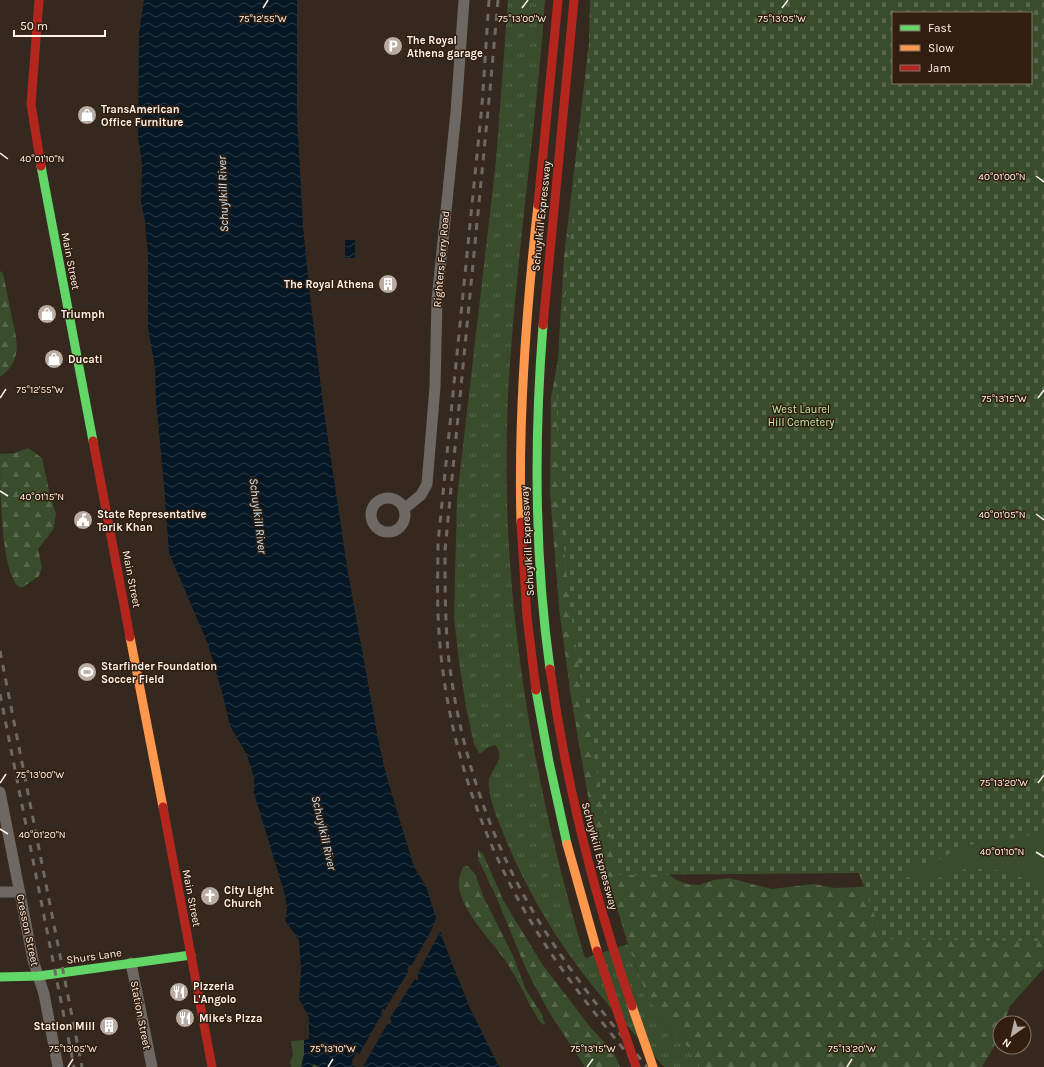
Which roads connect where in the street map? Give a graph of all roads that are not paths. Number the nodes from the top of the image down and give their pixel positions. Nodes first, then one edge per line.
1 (40, 0) edge
2 (464, 0) edge
3 (558, 0) edge
4 (574, 0) edge
5 (404, 509) dead end
6 (0, 792) edge
7 (2, 816) edge
8 (0, 892) edge
9 (20, 892) junction
10 (191, 955) junction
11 (131, 963) junction
12 (39, 976) junction
13 (0, 977) edge
14 (58, 1067) edge
15 (152, 1067) edge
16 (212, 1067) edge
17 (636, 1067) edge
18 (654, 1067) edge

1 - 10 main road, Main Street
2 - 5 street, Righters Ferry Road
3 - 17 main road, Schuylkill Expressway, bridge
4 - 18 main road, Schuylkill Expressway
6 - 7 street, Cresson Street
7 - 9 street, Cresson Street
8 - 9 street
9 - 12 street, Cresson Street
10 - 11 main road, Shurs Lane
10 - 16 main road, Main Street
11 - 12 main road, Shurs Lane
11 - 15 street, Station Street
12 - 13 main road, Shurs Lane
12 - 14 street, Cresson Street

